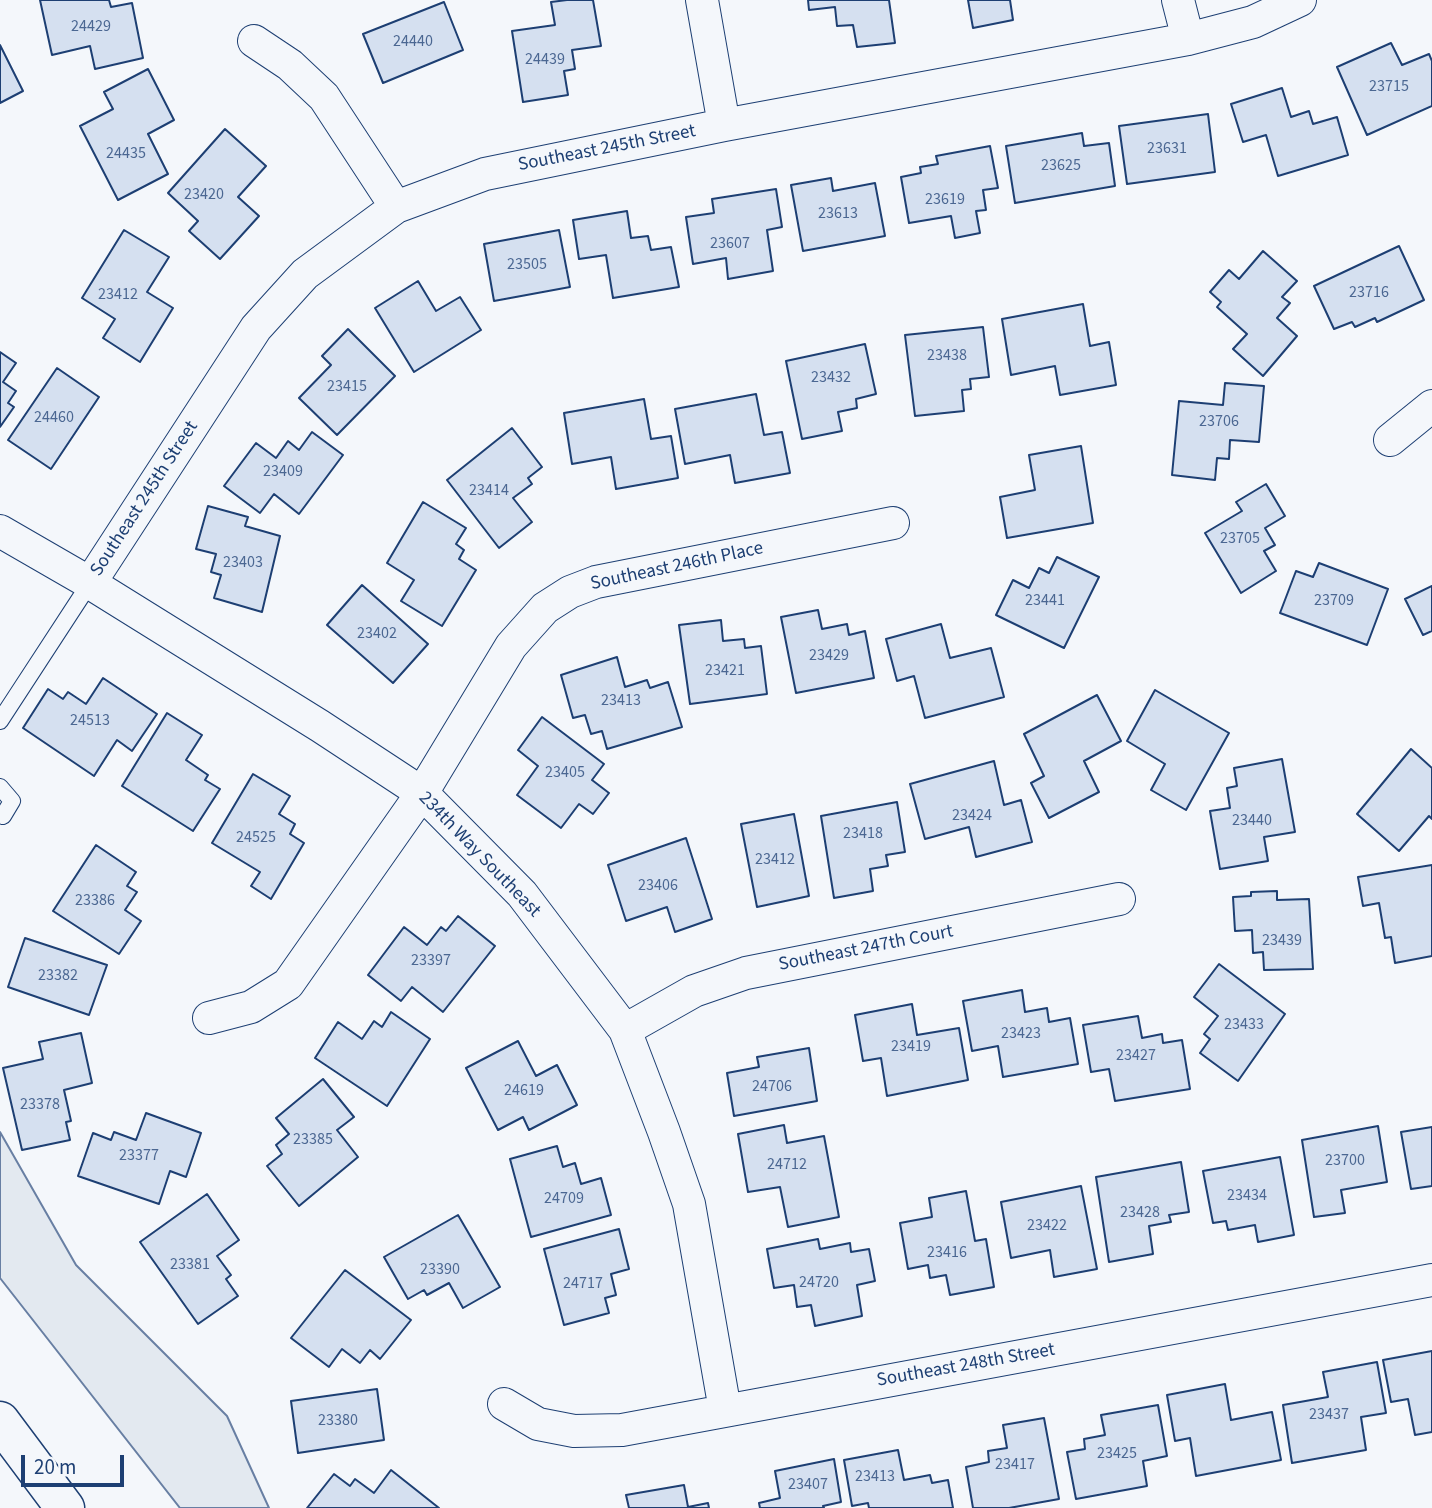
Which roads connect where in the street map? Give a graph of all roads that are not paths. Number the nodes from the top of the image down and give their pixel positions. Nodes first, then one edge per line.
1 (702, 0) edge
2 (1178, 0) edge
3 (1300, 0) edge
4 (1188, 39) junction
5 (254, 41) dead end
6 (724, 125) junction
7 (397, 207) junction
8 (1432, 406) edge
9 (1390, 440) dead end
10 (893, 523) dead end
11 (0, 531) edge
12 (90, 583) junction
13 (0, 720) edge
14 (0, 787) edge
15 (422, 793) junction
16 (3, 816) dead end
17 (1119, 899) dead end
18 (209, 1018) dead end
19 (625, 1030) junction
20 (1432, 1280) edge
21 (504, 1404) dead end
22 (725, 1410) junction
23 (0, 1421) edge
24 (65, 1508) edge

1 - 6 street
2 - 4 street
3 - 4 street, Southeast 245th Street
4 - 6 street, Southeast 245th Street
5 - 7 street
6 - 7 street, Southeast 245th Street
7 - 12 street, Southeast 245th Street
8 - 9 street
10 - 15 street, Southeast 246th Place
11 - 12 street, 234th Way Southeast
12 - 13 lane
12 - 15 street, 234th Way Southeast
14 - 16 lane
15 - 18 street, Southeast 246th Place
15 - 19 street, 234th Way Southeast
17 - 19 street, Southeast 247th Court
19 - 22 street, 234th Way Southeast
20 - 22 street, Southeast 248th Street
21 - 22 street, Southeast 248th Street
23 - 24 main road

